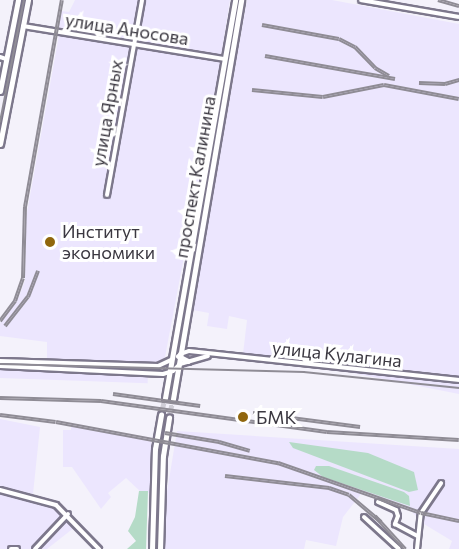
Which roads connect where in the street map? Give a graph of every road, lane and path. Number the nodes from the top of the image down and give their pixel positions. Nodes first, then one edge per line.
1 (18, 0) edge
2 (28, 0) edge
3 (142, 0) edge
4 (235, 0) edge
5 (241, 0) edge
6 (361, 0) edge
7 (459, 17) edge
8 (13, 24) junction
9 (23, 26) junction
10 (133, 44) junction
11 (3, 58) edge
12 (228, 60) junction
13 (0, 91) edge
14 (0, 144) edge
15 (107, 195) dead end
16 (212, 355) junction
17 (178, 356) junction
18 (0, 361) edge
19 (39, 362) junction
20 (188, 362) joint
21 (6, 364) junction
22 (0, 366) edge
23 (39, 368) junction
24 (171, 370) junction
25 (459, 381) edge
26 (165, 398) tunnel mouth
27 (173, 399) tunnel mouth
28 (161, 415) tunnel mouth
29 (169, 417) tunnel mouth
30 (441, 483) dead end
31 (0, 490) edge
32 (378, 502) dead end
33 (68, 514) junction
34 (364, 517) dead end
35 (418, 536) junction
36 (152, 548) edge
37 (11, 549) edge
38 (17, 549) edge
39 (35, 549) edge
40 (99, 549) edge
41 (160, 549) edge
42 (399, 549) edge
43 (417, 549) edge

1 - 8 main road
2 - 9 main road
3 - 10 street, улица Ярных
4 - 12 main road, проспект Калинина
5 - 12 main road, проспект Калинина
6 - 7 street
8 - 9 main road
8 - 11 main road
9 - 10 street, улица Аносова
9 - 14 main road
10 - 12 street, улица Аносова
10 - 15 street, улица Ярных
11 - 13 main road
12 - 17 main road, проспект Калинина
16 - 17 street, улица Кулагина
16 - 20 street, улица Кулагина
16 - 25 street, улица Кулагина
17 - 19 street, улица Кулагина
17 - 20 main road
17 - 24 main road
17 - 27 main road, проспект Калинина
18 - 21 street, улица Кулагина
19 - 21 street, улица Кулагина
19 - 23 street
21 - 22 street, улица Кулагина
21 - 23 street, улица Кулагина
23 - 24 street, улица Кулагина
24 - 26 main road
28 - 36 main road
29 - 41 main road
30 - 35 street
31 - 33 street
32 - 35 street
33 - 39 street
33 - 40 street
34 - 42 street
35 - 43 street
36 - 41 main road
37 - 38 street

